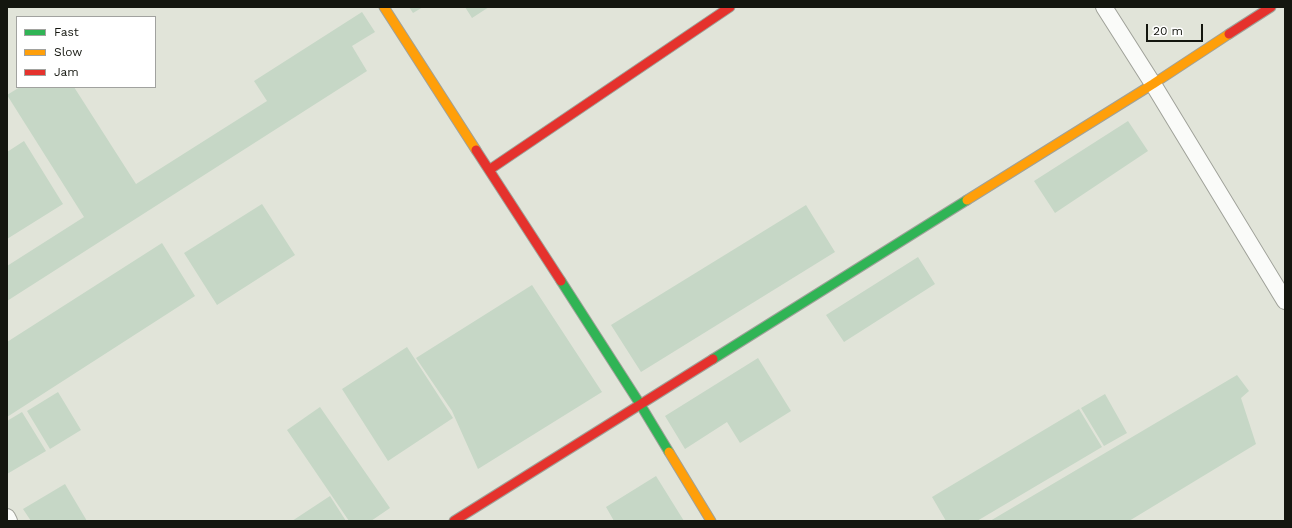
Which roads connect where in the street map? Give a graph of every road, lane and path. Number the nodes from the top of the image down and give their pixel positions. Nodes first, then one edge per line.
1 (384, 7) edge
2 (730, 7) edge
3 (1104, 7) edge
4 (1271, 7) edge
5 (1153, 84) junction
6 (489, 170) junction
7 (1285, 301) edge
8 (640, 404) junction
9 (7, 517) edge
10 (9, 521) edge
11 (454, 521) edge
12 (711, 521) edge

1 - 6 street
2 - 6 street
3 - 5 street
4 - 5 street
5 - 7 street
5 - 8 street
6 - 8 street
8 - 11 street
8 - 12 street
9 - 10 street

